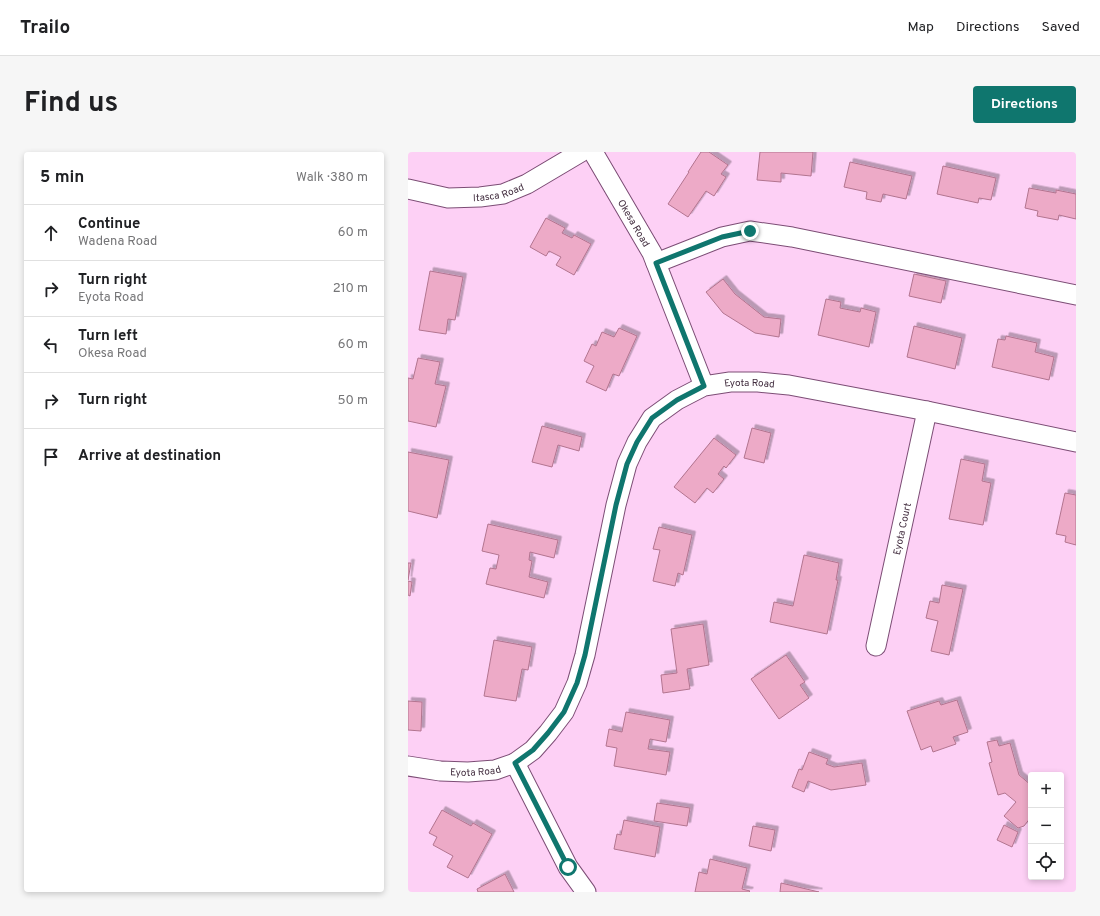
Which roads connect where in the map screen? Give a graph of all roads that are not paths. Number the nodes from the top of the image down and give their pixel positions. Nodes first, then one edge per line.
1 (581, 152) edge
2 (593, 152) edge
3 (408, 189) edge
4 (656, 263) junction
5 (1076, 295) edge
6 (704, 386) junction
7 (927, 411) junction
8 (1076, 442) edge
9 (876, 646) dead end
10 (515, 763) junction
11 (408, 766) edge
12 (586, 892) edge

1 - 3 street, Itasca Road
2 - 4 street, Okesa Road
4 - 5 street
4 - 6 street, Okesa Road
6 - 7 street, Eyota Road
6 - 10 street, Eyota Road
7 - 8 street, Eyota Road
7 - 9 street, Eyota Court
10 - 11 street, Eyota Road
10 - 12 street

